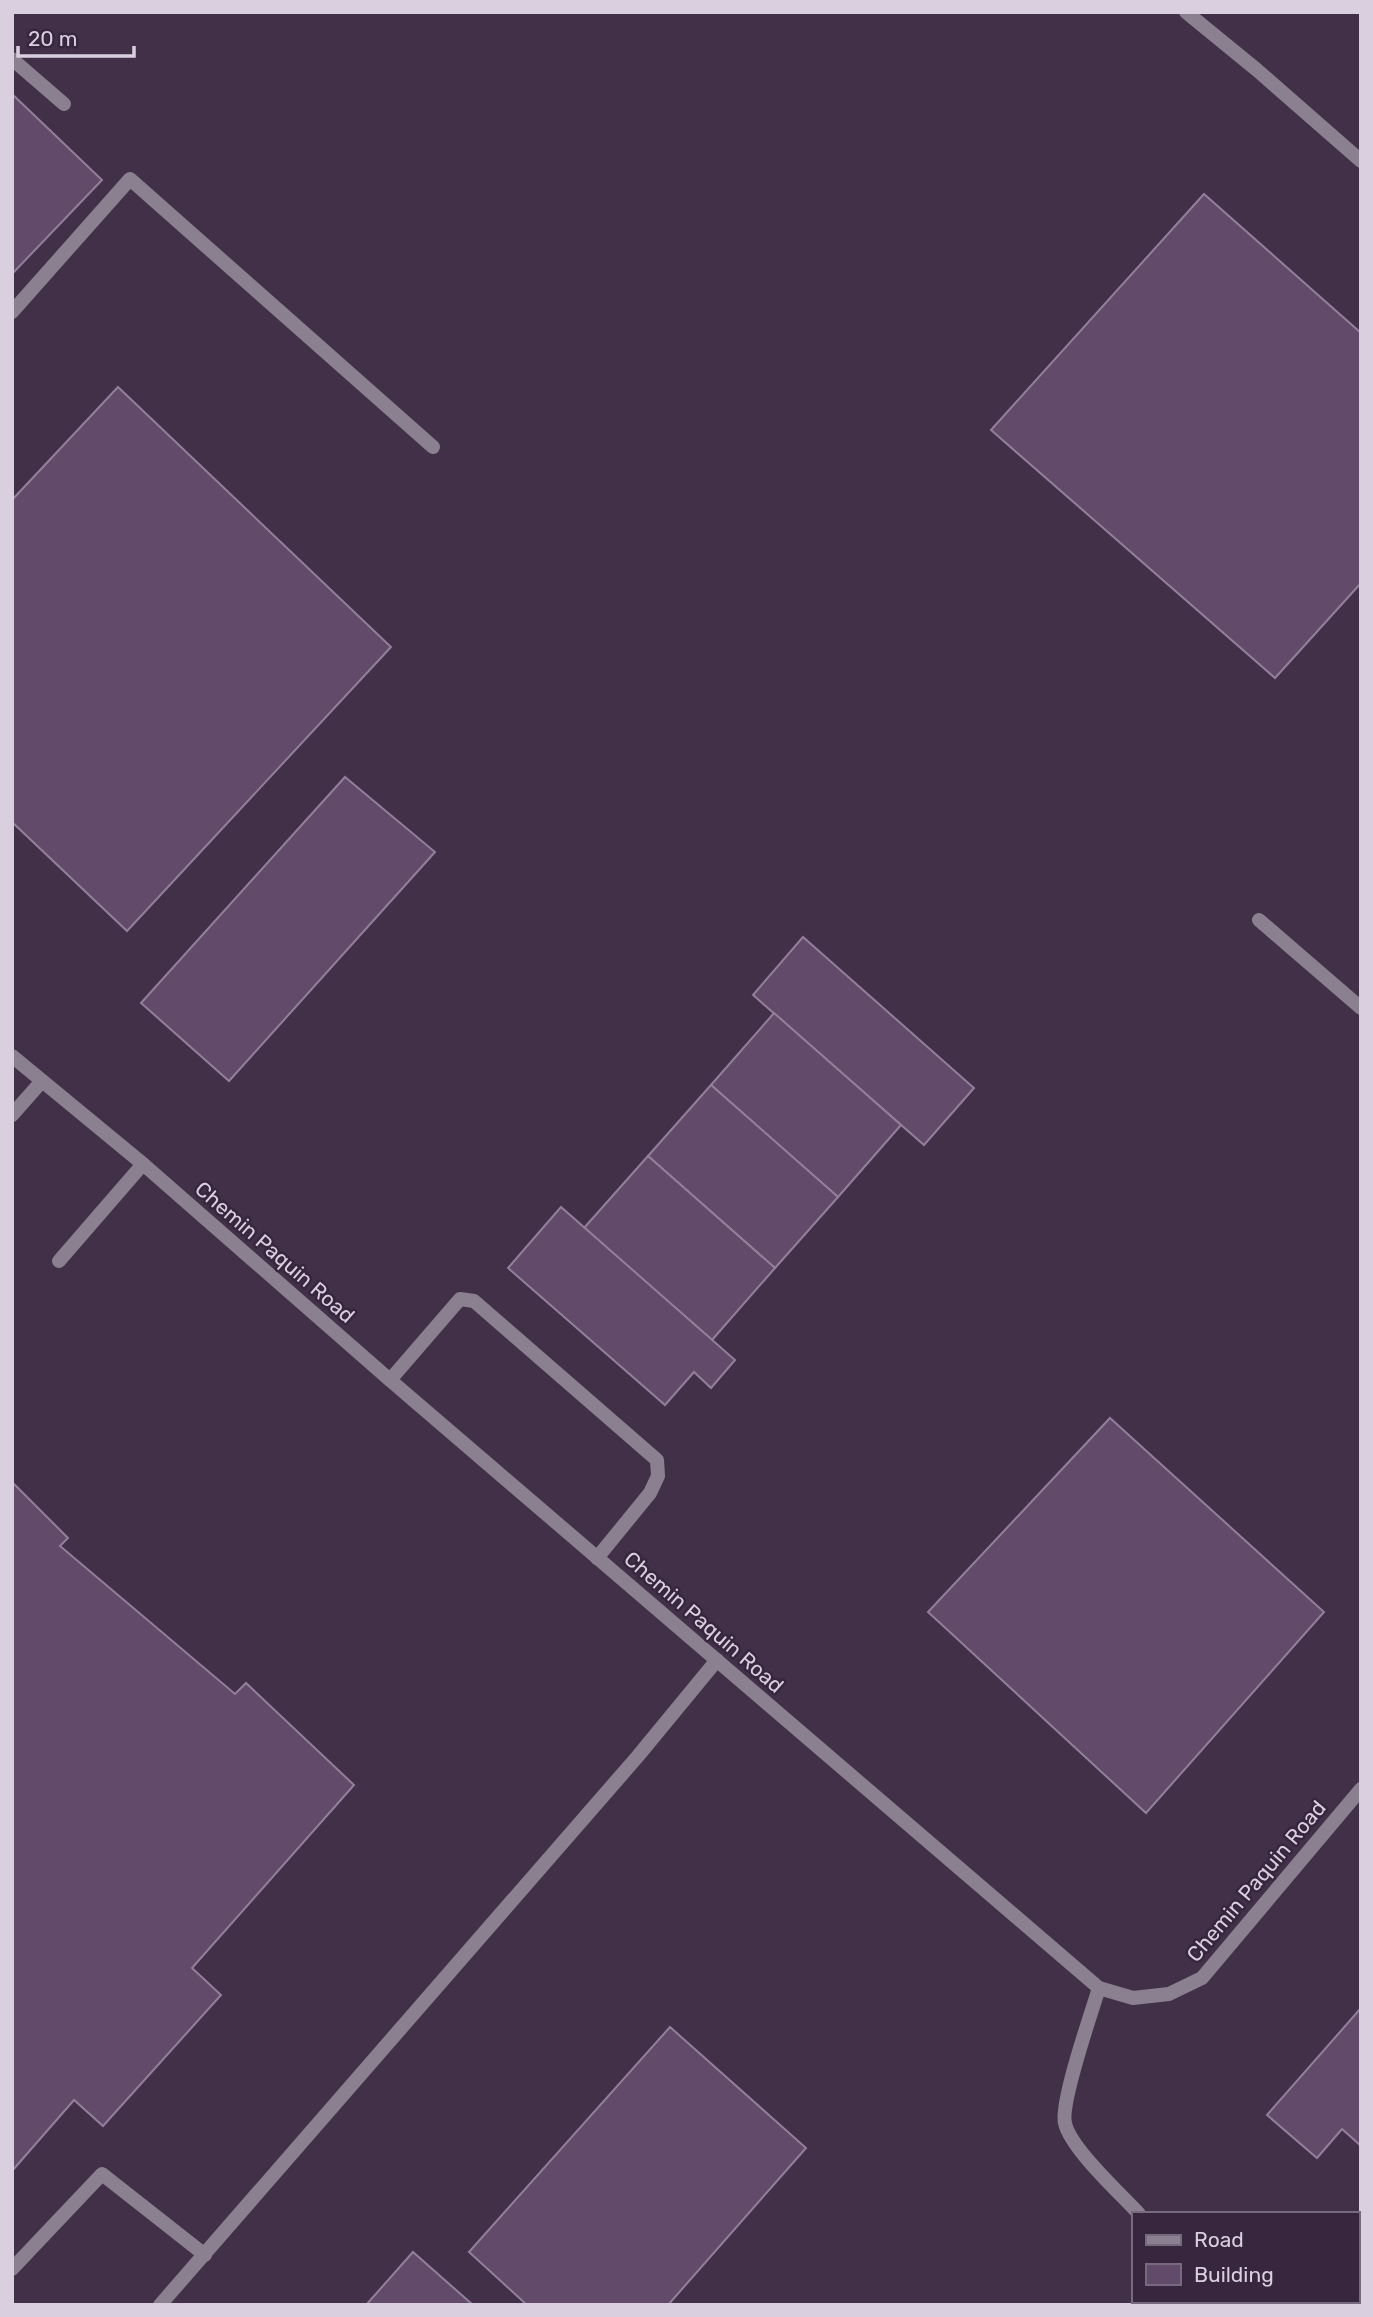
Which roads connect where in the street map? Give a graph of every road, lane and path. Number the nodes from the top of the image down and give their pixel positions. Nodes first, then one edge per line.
1 (1186, 12) edge
2 (12, 59) edge
3 (64, 104) dead end
4 (1361, 161) edge
5 (12, 312) edge
6 (433, 447) dead end
7 (1259, 920) dead end
8 (1361, 1008) edge
9 (12, 1056) edge
10 (42, 1081) junction
11 (12, 1115) edge
12 (143, 1164) junction
13 (59, 1261) dead end
14 (390, 1380) junction
15 (597, 1558) junction
16 (717, 1660) junction
17 (1361, 1789) edge
18 (1099, 1988) junction
19 (1137, 2212) edge
20 (205, 2255) junction
21 (12, 2269) edge
22 (160, 2305) edge

1 - 4 street
2 - 3 street
5 - 6 street
7 - 8 street
9 - 10 street, Chemin Paquin Road
10 - 11 street
10 - 12 street, Chemin Paquin Road
12 - 13 street
12 - 14 street, Chemin Paquin Road
14 - 15 street, Chemin Paquin Road
14 - 15 street
15 - 16 street, Chemin Paquin Road
16 - 18 street, Chemin Paquin Road
16 - 20 street
17 - 18 street, Chemin Paquin Road
18 - 19 street
20 - 21 street
20 - 22 street

